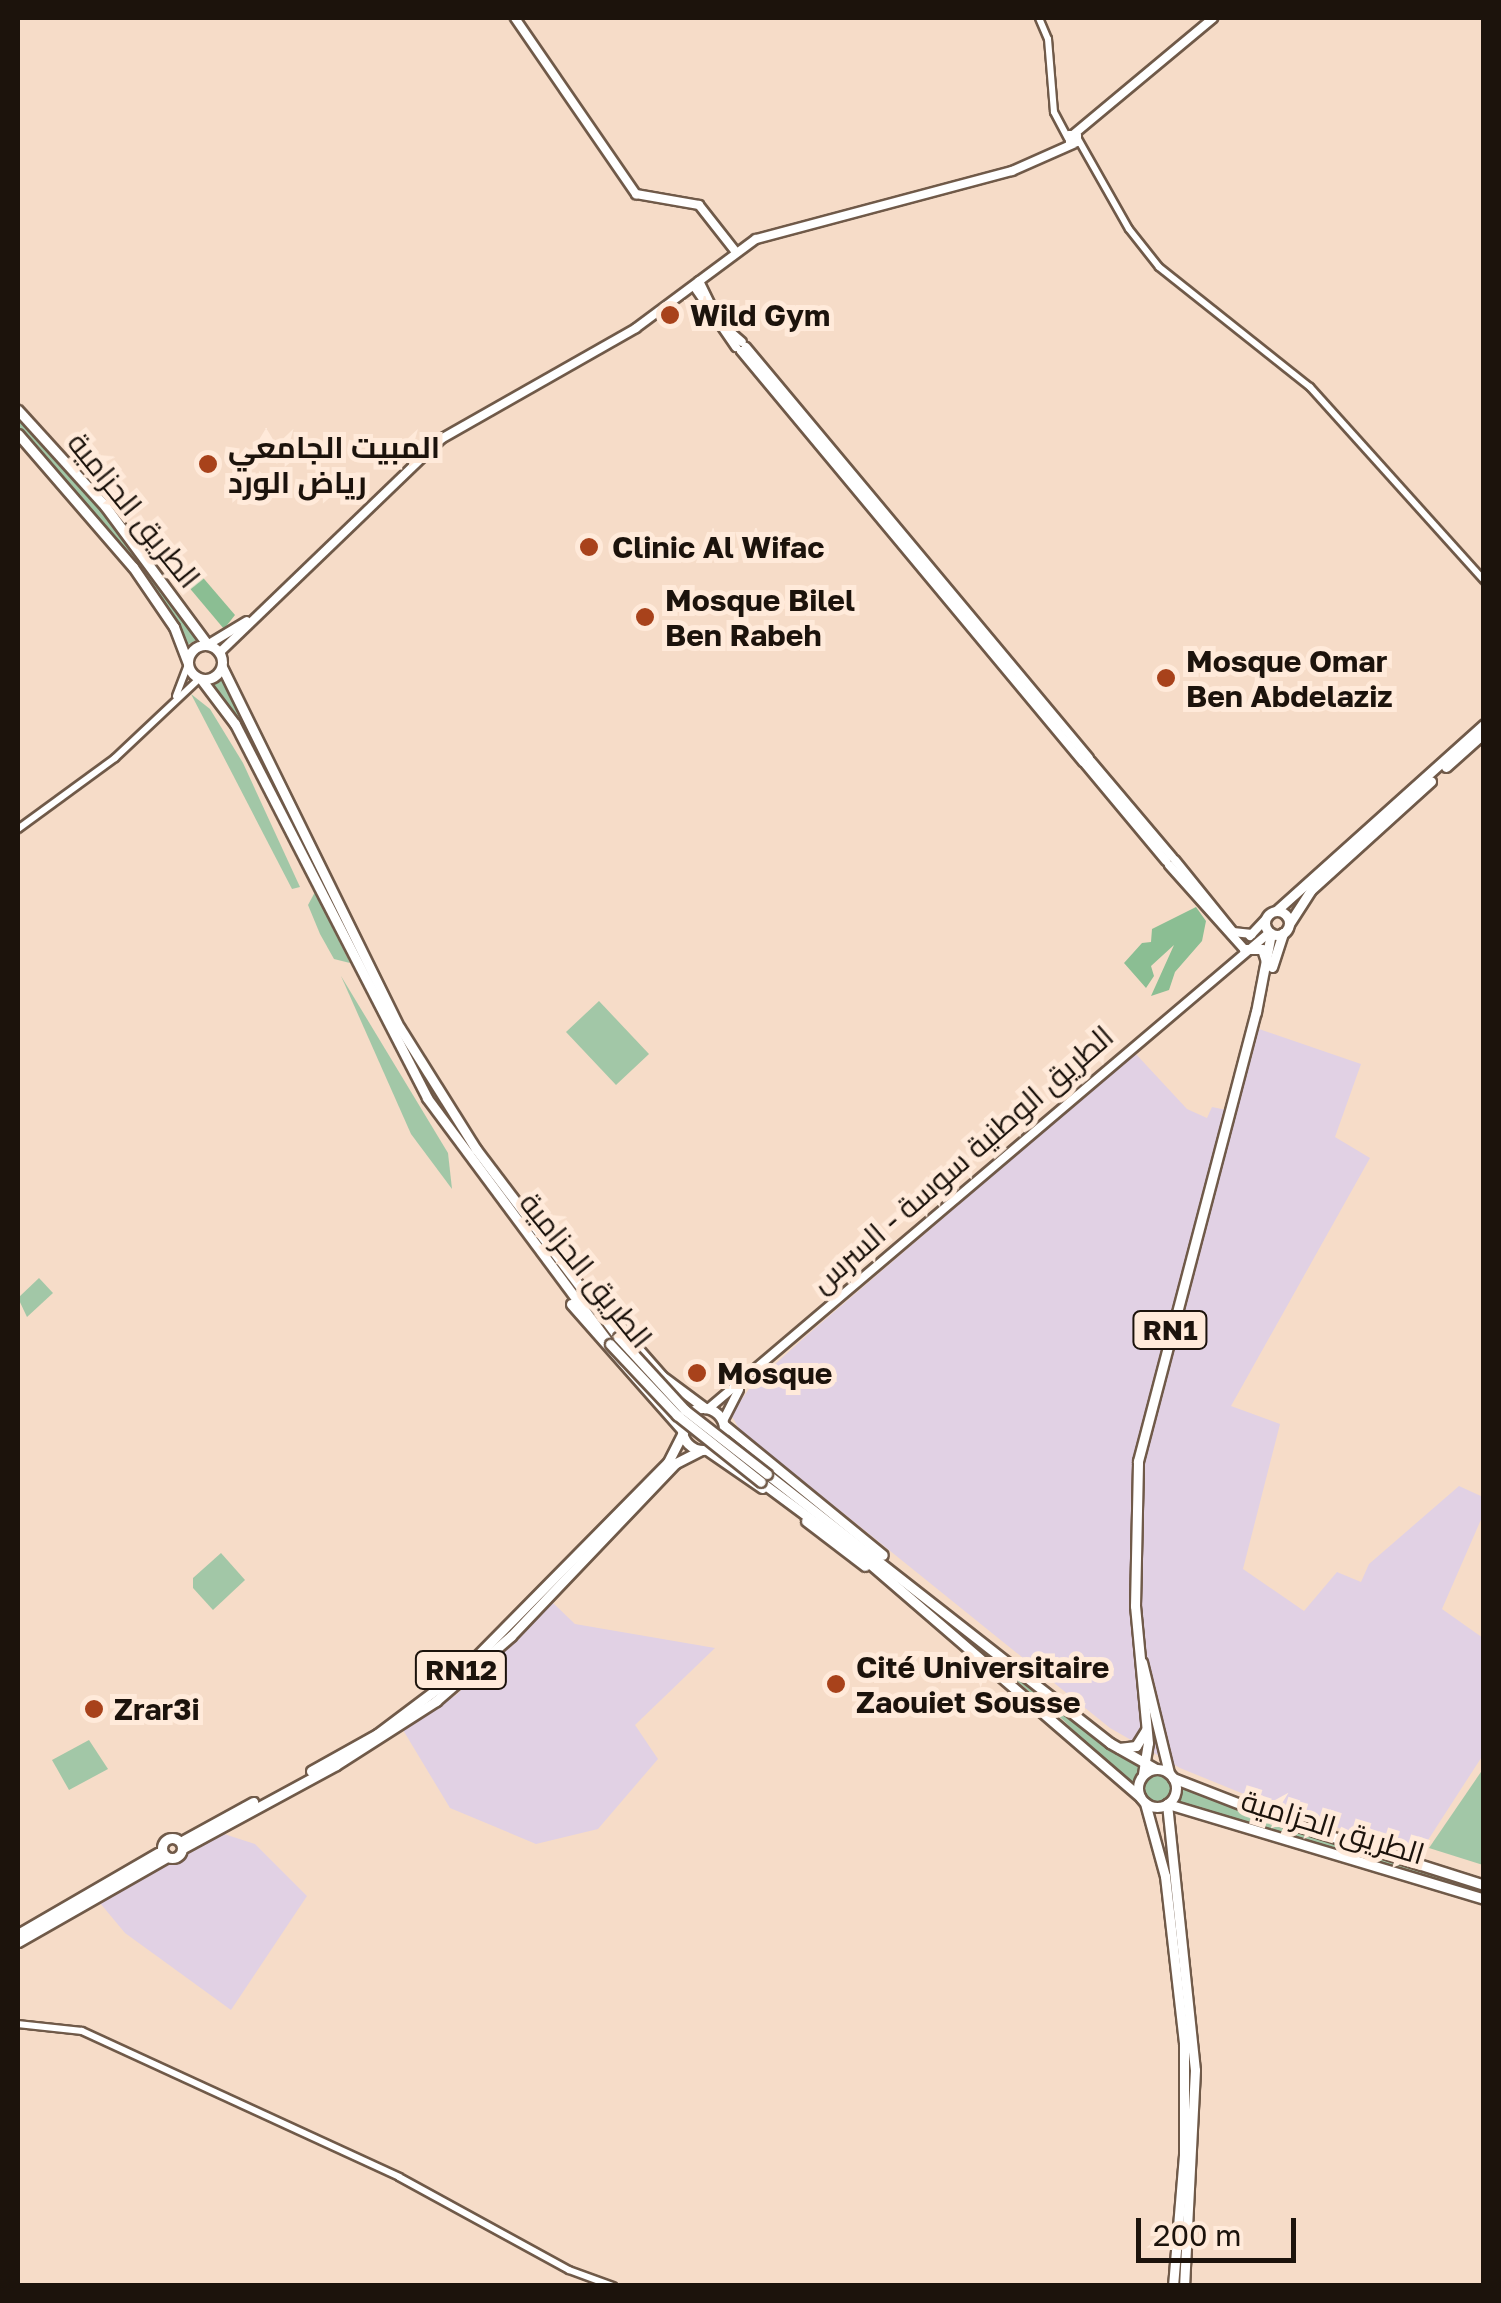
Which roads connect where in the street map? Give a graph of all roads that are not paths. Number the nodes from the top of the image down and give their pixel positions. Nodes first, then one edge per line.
1 (514, 18) edge
2 (1038, 18) edge
3 (1213, 18) edge
4 (1073, 139) junction
5 (736, 252) junction
6 (696, 283) junction
7 (18, 410) edge
8 (18, 434) edge
9 (1484, 580) edge
10 (255, 615) junction
11 (208, 644) junction
12 (220, 652) junction
13 (188, 664) junction
14 (222, 667) junction
15 (200, 678) junction
16 (172, 701) junction
17 (1484, 724) edge
18 (1484, 733) edge
19 (18, 829) edge
20 (1170, 861) junction
21 (1277, 910) junction
22 (1265, 920) junction
23 (1290, 924) junction
24 (1270, 933) junction
25 (1252, 934) junction
26 (1283, 934) junction
27 (1240, 948) junction
28 (1266, 964) junction
29 (1256, 1012) junction
30 (571, 1275) junction
31 (562, 1284) junction
32 (614, 1340) junction
33 (745, 1382) junction
34 (706, 1408) junction
35 (723, 1423) junction
36 (682, 1432) junction
37 (704, 1450) junction
38 (764, 1478) junction
39 (910, 1582) junction
40 (902, 1591) junction
41 (1139, 1654) junction
42 (1146, 1730) junction
43 (1118, 1748) junction
44 (1148, 1769) junction
45 (1171, 1775) junction
46 (1142, 1800) junction
47 (1168, 1804) junction
48 (1188, 1812) junction
49 (1171, 1830) junction
50 (184, 1843) junction
51 (162, 1856) junction
52 (1484, 1886) edge
53 (1484, 1899) edge
54 (18, 1934) edge
55 (18, 1942) edge
56 (18, 2024) edge
57 (613, 2286) edge
58 (1173, 2286) edge
59 (1184, 2286) edge

1 - 5 main road
2 - 4 street
3 - 4 main road
4 - 5 main road
4 - 9 street
5 - 6 main road
6 - 10 main road
6 - 20 main road
7 - 11 main road, الطريق الحزامية
8 - 13 main road, الطريق الحزامية
10 - 11 main road
10 - 12 main road
11 - 12 main road, الطريق الحزامية
11 - 13 main road
12 - 14 main road, الطريق الحزامية
13 - 15 main road, الطريق الحزامية
13 - 16 street
14 - 15 main road
14 - 30 main road, الطريق الحزامية
15 - 16 street
15 - 31 main road, الطريق الحزامية
16 - 19 street
17 - 21 main road
18 - 23 main road, RN1
20 - 25 main road
20 - 27 main road
21 - 22 main road
21 - 23 main road
22 - 24 main road
22 - 25 main road, الطريق الوطنية سوسة - السرس / RN12
23 - 26 main road, RN1
24 - 26 main road
24 - 27 main road, الطريق الوطنية سوسة - السرس / RN12
24 - 28 main road, RN1
25 - 27 main road, الطريق الوطنية سوسة - السرس / RN12
26 - 29 main road, RN1
27 - 28 main road
27 - 33 main road, الطريق الوطنية سوسة - السرس / RN12
28 - 29 main road, RN1
29 - 41 main road, RN1
30 - 32 main road, الطريق الحزامية
30 - 34 main road
31 - 32 main road, الطريق الحزامية
31 - 36 main road
32 - 38 main road, الطريق الحزامية, bridge
33 - 34 main road, الطريق الوطنية سوسة - السرس / RN12
33 - 35 main road, الطريق الوطنية سوسة - السرس / RN12
34 - 35 main road
34 - 36 main road, RN12
35 - 37 main road, RN12
35 - 39 main road
36 - 37 main road
36 - 50 main road, RN12
37 - 40 main road
37 - 50 main road, RN12
38 - 39 main road, الطريق الحزامية
38 - 40 main road, الطريق الحزامية
39 - 43 main road, الطريق الحزامية
40 - 46 main road, الطريق الحزامية
41 - 42 main road, RN1
41 - 45 main road, RN1
42 - 43 main road
42 - 44 main road, RN1
43 - 44 main road, الطريق الحزامية
44 - 45 main road, الطريق الحزامية
44 - 46 main road, RN1
45 - 47 main road, RN1
45 - 52 main road, الطريق الحزامية
46 - 47 main road, الطريق الحزامية
46 - 58 main road, RN1
47 - 48 main road, الطريق الحزامية
47 - 49 main road, RN1
48 - 49 main road
48 - 53 main road, الطريق الحزامية
49 - 59 main road, RN1
50 - 51 main road, RN12
51 - 54 main road, RN12
51 - 55 main road, RN12
56 - 57 street

